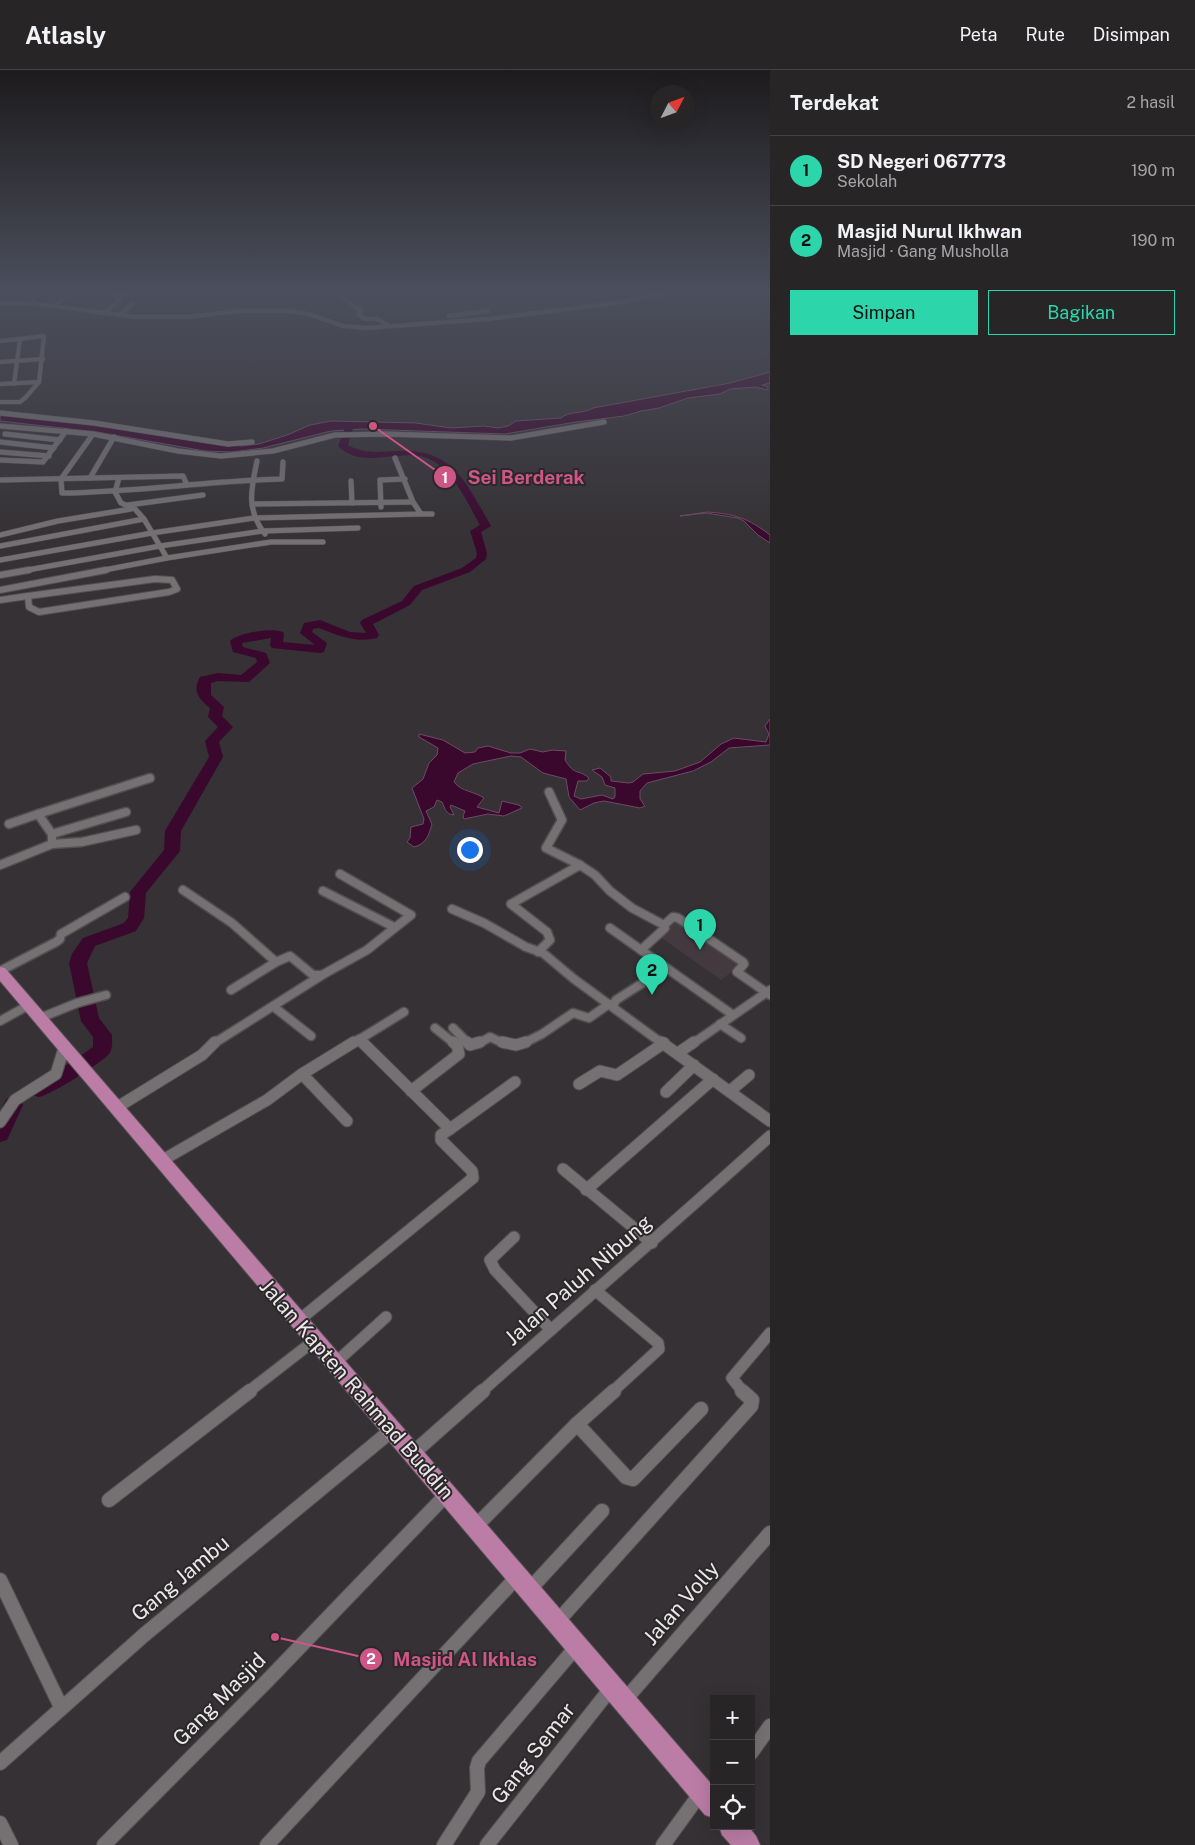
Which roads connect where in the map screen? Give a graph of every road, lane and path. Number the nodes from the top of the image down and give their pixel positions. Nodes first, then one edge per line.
1 (15, 375) edge
2 (40, 375) edge
3 (39, 382) junction
4 (0, 384) edge
5 (8, 384) junction
6 (14, 384) junction
7 (4, 389) dead end
8 (0, 402) edge
9 (0, 413) edge
10 (604, 422) dead end
11 (0, 426) edge
12 (16, 428) junction
13 (66, 431) junction
14 (5, 434) junction
15 (93, 434) junction
16 (0, 438) edge
17 (114, 438) junction
18 (60, 440) junction
19 (0, 442) edge
20 (252, 442) dead end
21 (54, 448) junction
22 (0, 452) edge
23 (49, 456) junction
24 (395, 458) dead end
25 (0, 460) edge
26 (257, 461) dead end
27 (283, 462) dead end
28 (92, 478) junction
29 (119, 478) junction
30 (61, 479) junction
31 (405, 479) junction
32 (0, 480) edge
33 (253, 480) junction
34 (351, 480) dead end
35 (187, 485) junction
36 (88, 492) junction
37 (115, 492) junction
38 (204, 495) dead end
39 (413, 502) junction
40 (332, 503) junction
41 (352, 503) junction
42 (380, 503) junction
43 (253, 504) junction
44 (128, 507) junction
45 (421, 514) junction
46 (432, 514) dead end
47 (383, 515) junction
48 (332, 516) junction
49 (254, 518) junction
50 (144, 519) junction
51 (58, 521) junction
52 (358, 528) dead end
53 (332, 529) junction
54 (263, 531) junction
55 (67, 532) junction
56 (152, 533) junction
57 (0, 535) edge
58 (271, 542) junction
59 (323, 542) dead end
60 (0, 546) edge
61 (160, 546) junction
62 (167, 558) junction
63 (0, 560) edge
64 (0, 575) edge
65 (0, 590) edge
66 (28, 598) junction
67 (0, 602) edge
68 (150, 778) dead end
69 (549, 792) dead end
70 (126, 812) dead end
71 (38, 814) junction
72 (9, 824) dead end
73 (136, 830) dead end
74 (52, 834) junction
75 (52, 844) junction
76 (0, 865) edge
77 (580, 865) junction
78 (340, 874) dead end
79 (183, 890) dead end
80 (323, 891) dead end
81 (125, 897) dead end
82 (455, 910) dead end
83 (664, 925) junction
84 (394, 927) junction
85 (610, 928) dead end
86 (641, 950) junction
87 (541, 953) junction
88 (276, 962) junction
89 (666, 968) junction
90 (0, 971) edge
91 (322, 975) junction
92 (230, 990) dead end
93 (769, 992) edge
94 (106, 995) dead end
95 (29, 1005) junction
96 (611, 1005) junction
97 (274, 1007) junction
98 (404, 1012) dead end
99 (733, 1015) junction
100 (40, 1018) junction
101 (0, 1021) edge
102 (720, 1024) junction
103 (436, 1028) dead end
104 (453, 1028) dead end
105 (311, 1036) dead end
106 (742, 1038) dead end
107 (358, 1040) junction
108 (664, 1043) junction
109 (64, 1048) junction
110 (678, 1053) junction
111 (694, 1065) junction
112 (302, 1074) junction
113 (749, 1075) dead end
114 (713, 1079) junction
115 (515, 1082) dead end
116 (579, 1084) dead end
117 (411, 1091) junction
118 (730, 1091) junction
119 (666, 1092) dead end
120 (116, 1108) junction
121 (770, 1120) edge
122 (347, 1121) dead end
123 (0, 1122) edge
124 (450, 1129) junction
125 (770, 1136) edge
126 (161, 1161) junction
127 (563, 1169) dead end
128 (586, 1190) junction
129 (514, 1237) dead end
130 (652, 1243) junction
131 (597, 1288) junction
132 (386, 1317) dead end
133 (298, 1321) junction
134 (551, 1330) junction
135 (770, 1332) edge
136 (315, 1340) junction
137 (335, 1363) junction
138 (701, 1409) dead end
139 (577, 1424) junction
140 (392, 1430) junction
141 (412, 1454) junction
142 (447, 1494) junction
143 (109, 1500) dead end
144 (602, 1510) dead end
145 (475, 1527) junction
146 (770, 1533) edge
147 (0, 1580) edge
148 (523, 1583) junction
149 (557, 1622) junction
150 (577, 1646) junction
151 (618, 1694) junction
152 (61, 1707) junction
153 (770, 1726) edge
154 (755, 1747) edge
155 (0, 1763) edge
156 (710, 1801) edge
157 (710, 1803) edge
158 (0, 1823) edge
159 (734, 1830) edge
160 (11, 1845) edge
161 (104, 1845) edge
162 (268, 1845) edge
163 (444, 1845) edge
164 (487, 1845) edge
165 (663, 1845) edge
166 (747, 1845) edge

1 - 6 street
2 - 3 street
3 - 6 street
3 - 8 street
4 - 5 street
5 - 6 street
5 - 7 street
9 - 20 street
10 - 17 street
11 - 12 street
12 - 13 street
12 - 14 street
13 - 15 street
13 - 18 street
14 - 16 street
14 - 18 street
15 - 17 street
15 - 30 street
17 - 28 street
18 - 21 street
19 - 21 street
21 - 23 street
22 - 23 street
23 - 25 street
24 - 31 street
26 - 33 street
27 - 33 street
28 - 29 street
28 - 30 street
28 - 36 street
29 - 35 street
29 - 37 street
30 - 32 street
30 - 36 street
31 - 39 street
31 - 42 street
33 - 35 street
33 - 43 street
34 - 41 street
35 - 37 street
36 - 37 street
37 - 44 street
38 - 44 street
39 - 42 street
39 - 45 street
40 - 41 street
40 - 43 street
40 - 48 street
41 - 42 street
42 - 47 street
43 - 49 street
44 - 50 street
44 - 51 street
45 - 46 street
45 - 47 street
47 - 48 street
48 - 49 street
48 - 53 street
49 - 54 street
49 - 56 street
50 - 55 street
50 - 56 street
51 - 55 street
51 - 57 street
52 - 53 street
53 - 54 street
54 - 58 street
54 - 61 street
55 - 60 street
56 - 61 street
56 - 63 street
58 - 59 street
58 - 62 street
61 - 62 street
61 - 64 street
62 - 65 street
66 - 66 street
66 - 67 street
68 - 71 street
69 - 77 street
70 - 74 street
71 - 72 street
71 - 74 street
73 - 75 street
74 - 75 street
75 - 76 street
77 - 83 street
77 - 87 street
78 - 84 street
79 - 88 street
80 - 84 street
81 - 90 street
82 - 87 street
83 - 86 street
83 - 93 street
84 - 91 street
85 - 86 street
86 - 89 street
87 - 96 street
88 - 91 street
88 - 92 street
89 - 96 street
89 - 99 street
90 - 95 main road, Jalan Kapten Rahmad Buddin
91 - 97 street
93 - 99 street
94 - 100 street
95 - 100 main road, Jalan Kapten Rahmad Buddin
95 - 101 street
96 - 104 street
96 - 108 street
97 - 105 street
97 - 120 street
98 - 107 street
99 - 102 street
100 - 109 main road, Jalan Kapten Rahmad Buddin
102 - 106 street
102 - 110 street
103 - 117 street
107 - 112 street
107 - 117 street
108 - 110 street
108 - 116 street
109 - 120 main road, Jalan Kapten Rahmad Buddin
109 - 123 street
110 - 111 street
111 - 114 street
111 - 119 street
112 - 122 street
112 - 126 street
113 - 118 street
114 - 118 street
114 - 128 street
115 - 124 street
117 - 124 street
118 - 121 street
120 - 126 main road, Jalan Kapten Rahmad Buddin
124 - 133 street
125 - 130 street, Jalan Paluh Nibung
126 - 133 main road, Jalan Kapten Rahmad Buddin
127 - 128 street
128 - 130 street
129 - 134 street
130 - 131 street, Jalan Paluh Nibung
131 - 134 street, Jalan Paluh Nibung
131 - 139 street
132 - 137 street
133 - 136 main road, Jalan Kapten Rahmad Buddin
134 - 141 street, Jalan Paluh Nibung
135 - 149 street
136 - 137 main road, Jalan Kapten Rahmad Buddin
136 - 143 street
137 - 140 main road, Jalan Kapten Rahmad Buddin
138 - 139 street
139 - 145 street
140 - 141 main road, Jalan Kapten Rahmad Buddin
140 - 152 street, Gang Jambu
141 - 142 main road, Jalan Kapten Rahmad Buddin
142 - 145 main road, Jalan Kapten Rahmad Buddin
142 - 161 street, Gang Masjid
144 - 148 street
145 - 148 main road, Jalan Kapten Rahmad Buddin
146 - 151 street, Jalan Volly
147 - 152 street
148 - 149 main road, Jalan Kapten Rahmad Buddin
148 - 162 street
149 - 150 main road, Jalan Kapten Rahmad Buddin
150 - 151 main road, Jalan Kapten Rahmad Buddin
150 - 163 street
151 - 156 main road, Jalan Kapten Rahmad Buddin
151 - 164 street, Gang Semar
152 - 155 street, Gang Jambu
153 - 154 street
157 - 165 street
158 - 160 street
159 - 166 main road

